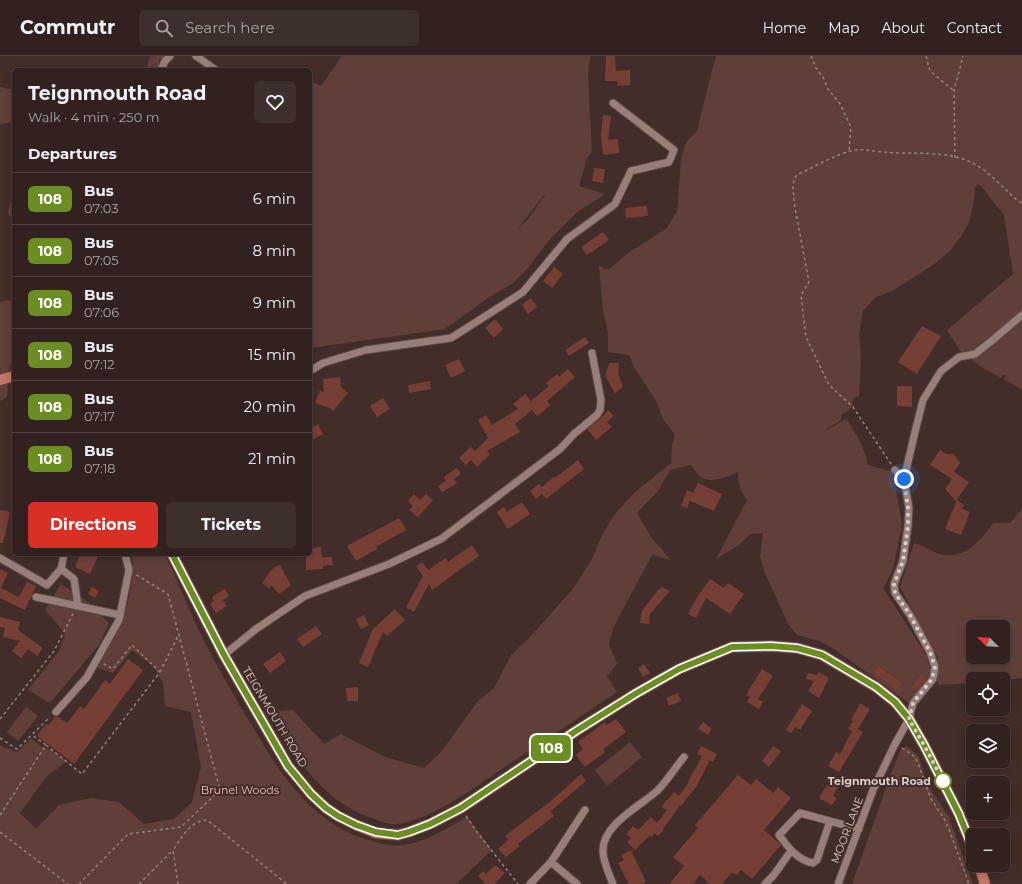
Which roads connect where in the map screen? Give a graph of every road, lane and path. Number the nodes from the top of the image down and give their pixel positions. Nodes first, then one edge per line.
1 (170, 56) edge
2 (196, 56) edge
3 (811, 56) edge
4 (926, 56) edge
5 (963, 56) edge
6 (162, 68) edge
7 (213, 68) edge
8 (954, 91) junction
9 (613, 103) dead end
10 (849, 152) junction
11 (954, 158) junction
12 (1022, 203) edge
13 (1022, 315) edge
14 (592, 353) dead end
15 (312, 370) edge
16 (12, 377) edge
17 (0, 380) edge
18 (896, 470) joint
19 (904, 479) junction
20 (64, 556) edge
21 (126, 556) edge
22 (173, 556) edge
23 (0, 558) edge
24 (61, 569) junction
25 (129, 570) junction
26 (36, 597) dead end
27 (78, 606) junction
28 (120, 614) junction
29 (179, 634) junction
30 (224, 655) junction
31 (96, 661) junction
32 (160, 672) junction
33 (56, 712) joint
34 (0, 719) edge
35 (909, 719) junction
36 (32, 735) junction
37 (0, 738) edge
38 (895, 744) junction
39 (46, 745) junction
40 (684, 757) dead end
41 (461, 808) junction
42 (585, 810) dead end
43 (0, 815) edge
44 (830, 821) junction
45 (859, 829) junction
46 (0, 832) edge
47 (966, 832) edge
48 (174, 850) junction
49 (791, 850) junction
50 (551, 862) junction
51 (981, 872) edge
52 (68, 884) edge
53 (79, 884) edge
54 (139, 884) edge
55 (178, 884) edge
56 (287, 884) edge
57 (518, 884) edge
58 (530, 884) edge
59 (577, 884) edge
60 (613, 884) edge
61 (765, 884) edge
62 (838, 884) edge
63 (969, 884) edge
64 (985, 884) edge

1 - 6 street
2 - 7 street
3 - 10 path
4 - 8 path
5 - 8 path
8 - 11 path
9 - 15 street
10 - 11 path
10 - 18 path
11 - 12 path
13 - 19 street
14 - 30 street
16 - 17 main road
18 - 19 street
19 - 35 street, MOOR LANE
20 - 24 street
21 - 25 street
22 - 30 main road, TEIGNMOUTH ROAD
23 - 24 street
24 - 27 street
25 - 28 street
25 - 29 path
26 - 27 street
27 - 28 street
27 - 34 path
28 - 31 street
29 - 32 path
29 - 53 path
30 - 41 main road, TEIGNMOUTH ROAD
31 - 32 path
31 - 33 street
32 - 39 path
33 - 36 path
35 - 38 street, MOOR LANE
35 - 41 main road, TEIGNMOUTH ROAD
35 - 47 main road, TEIGNMOUTH ROAD
36 - 37 path
36 - 39 path
38 - 45 street, MOOR LANE
38 - 63 path
39 - 43 path
40 - 60 street
41 - 57 path
42 - 50 street
44 - 45 street
44 - 49 street
44 - 49 street
45 - 62 street, MOOR LANE
46 - 52 path
48 - 54 path
48 - 55 path
48 - 56 path
49 - 61 street
50 - 58 street
50 - 59 street
51 - 64 main road

